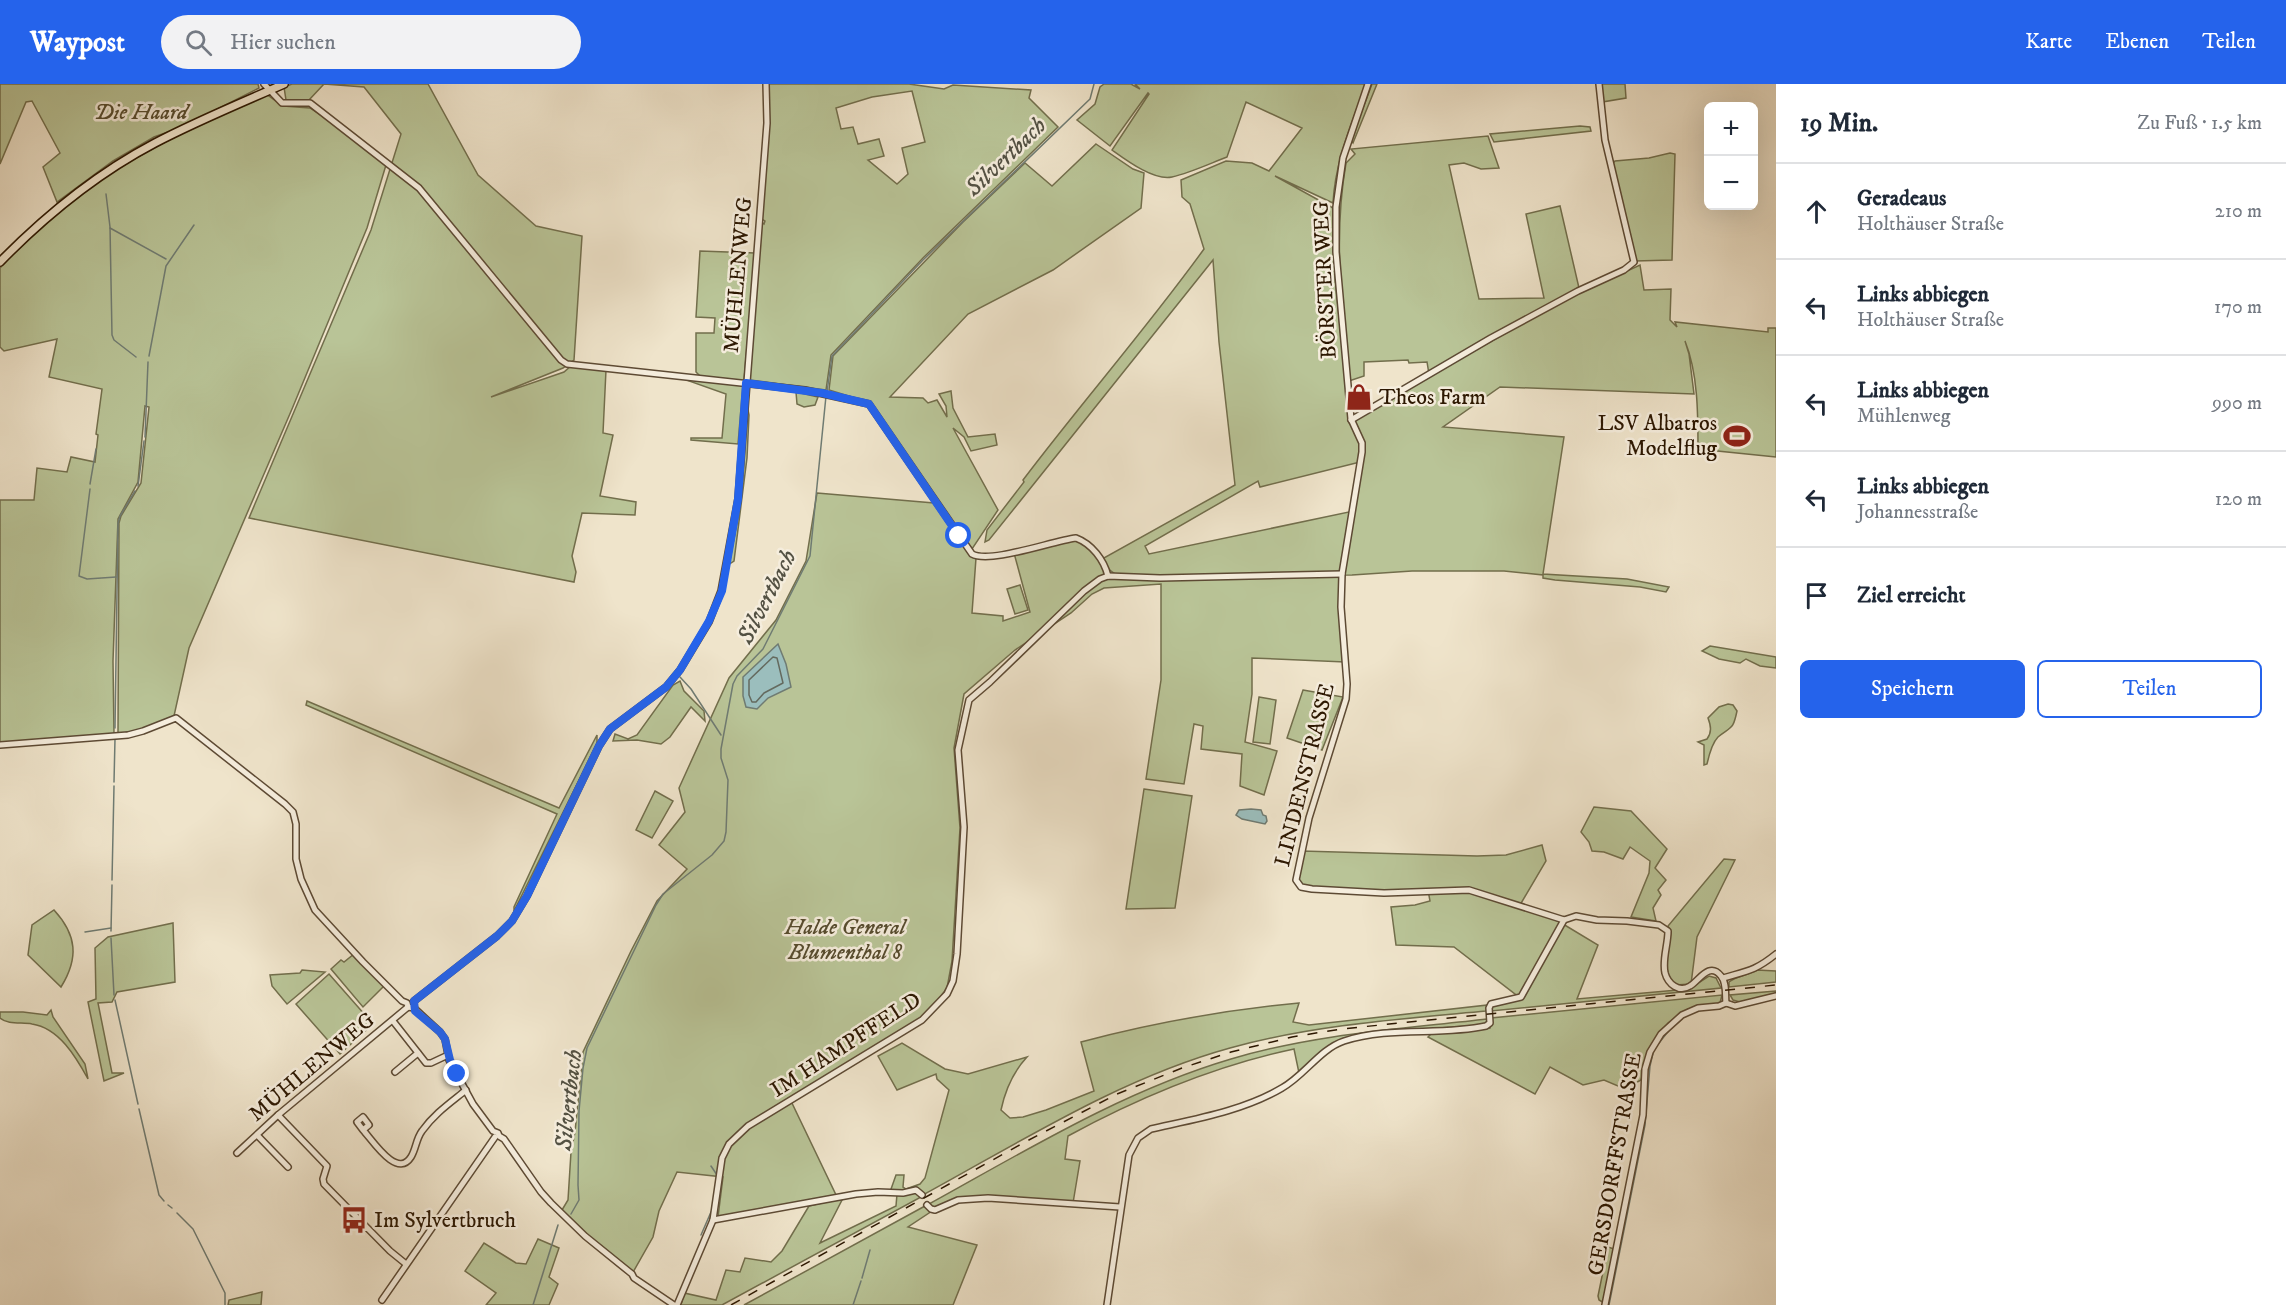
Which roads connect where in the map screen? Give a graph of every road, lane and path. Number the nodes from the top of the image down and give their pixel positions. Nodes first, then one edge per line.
1 (264, 84) edge
2 (284, 84) edge
3 (766, 84) edge
4 (1368, 84) edge
5 (1599, 84) edge
6 (270, 90) junction
7 (0, 262) edge
8 (746, 383) junction
9 (1350, 408) joint
10 (1351, 420) junction
11 (1342, 574) junction
12 (1108, 576) junction
13 (0, 745) edge
14 (1564, 920) junction
15 (1776, 954) edge
16 (1723, 978) junction
17 (1776, 996) edge
18 (1726, 1003) junction
19 (411, 1005) junction
20 (393, 1021) junction
21 (418, 1053) junction
22 (448, 1055) junction
23 (395, 1072) dead end
24 (466, 1090) junction
25 (278, 1115) junction
26 (363, 1130) dead end
27 (257, 1135) junction
28 (497, 1136) junction
29 (237, 1153) dead end
30 (288, 1167) dead end
31 (922, 1195) dead end
32 (927, 1205) dead end
33 (1120, 1207) junction
34 (713, 1220) junction
35 (406, 1264) junction
36 (382, 1299) dead end
37 (675, 1305) edge
38 (1107, 1305) edge
39 (1605, 1305) edge

1 - 6 street
2 - 6 main road
3 - 8 street, MÜHLENWEG
4 - 9 street, BÖRSTER WEG
5 - 10 street
6 - 7 main road
6 - 8 street
8 - 12 street
8 - 19 street, MÜHLENWEG
9 - 10 street, LINDENSTRASSE
10 - 11 street, LINDENSTRASSE
11 - 12 street
11 - 14 street, LINDENSTRASSE
12 - 34 street, IM HAMPFFELD
13 - 19 street
14 - 16 street, LINDENSTRASSE
14 - 33 street
15 - 16 street
16 - 18 street
17 - 18 street
18 - 39 street, GERSDORFFSTRASSE
19 - 20 street, MÜHLENWEG
19 - 22 street
20 - 21 street
20 - 25 street, MÜHLENWEG
21 - 22 street
21 - 23 street
22 - 24 street
24 - 26 street
24 - 28 street
25 - 27 street, MÜHLENWEG
25 - 35 street
27 - 29 street, MÜHLENWEG
27 - 30 street
28 - 35 street
28 - 37 street
31 - 34 street
32 - 33 street
33 - 38 street
34 - 37 street, IM HAMPFFELD
35 - 36 street

